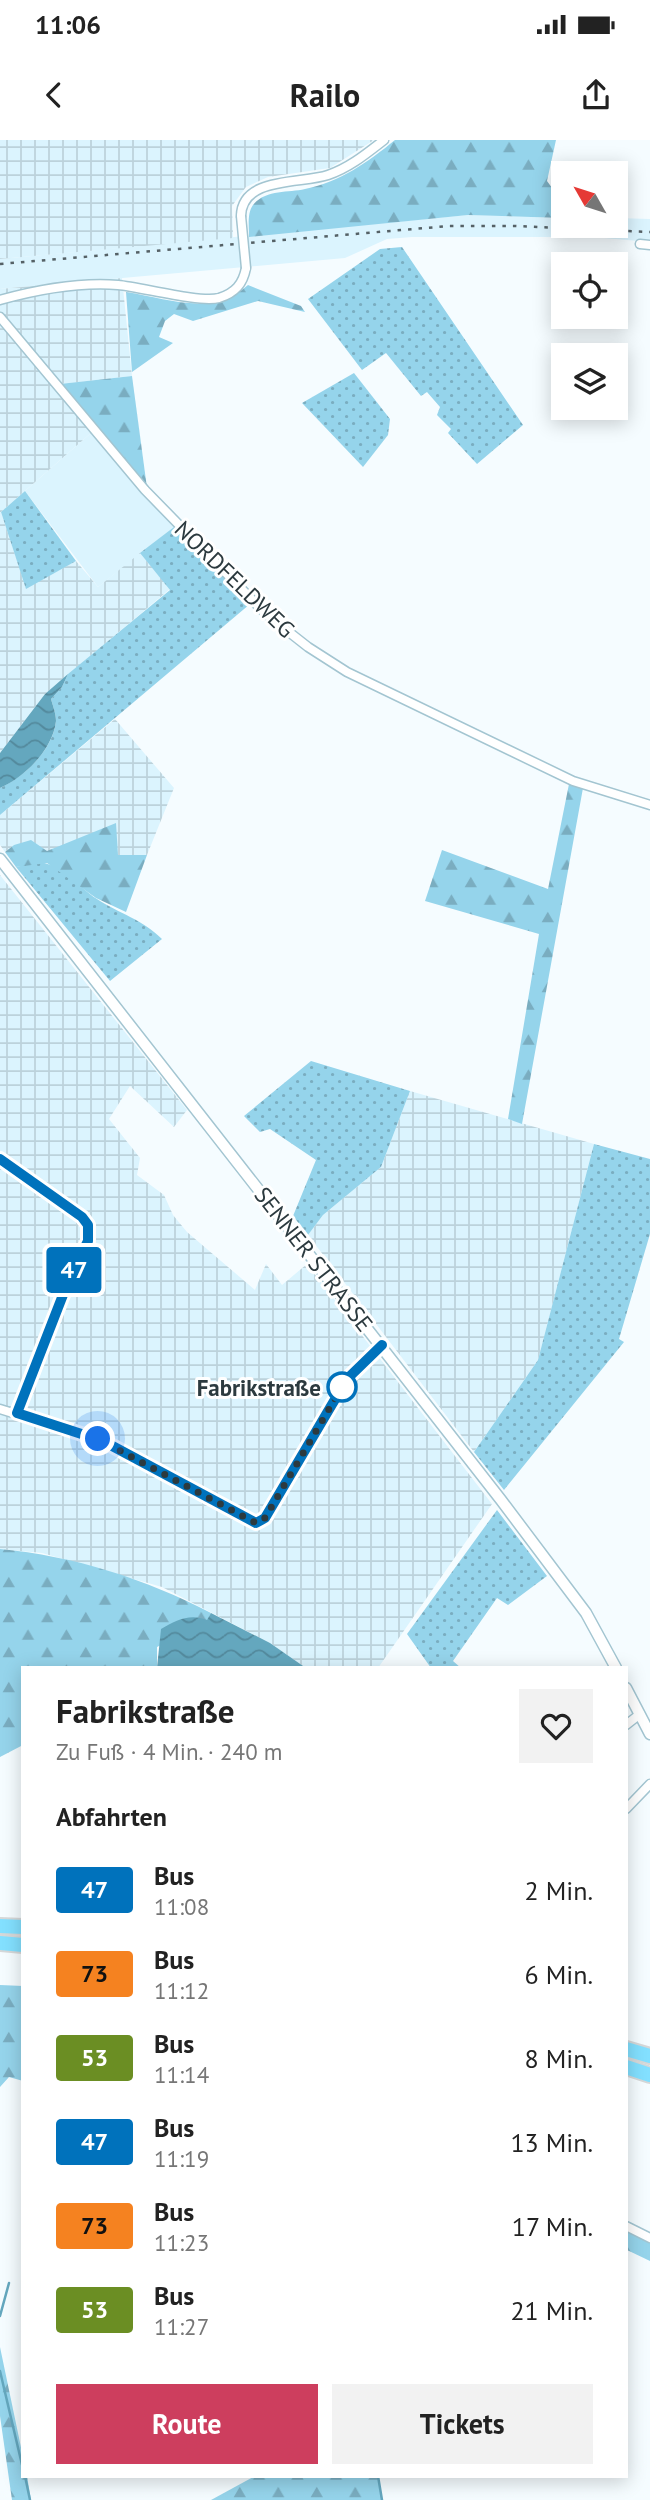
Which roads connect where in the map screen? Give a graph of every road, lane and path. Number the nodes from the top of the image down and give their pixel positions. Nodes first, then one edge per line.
1 (384, 140) edge
2 (0, 300) edge
3 (0, 317) edge
4 (650, 806) edge
5 (0, 859) edge
6 (0, 1159) edge
7 (382, 1345) junction
8 (0, 1409) edge
9 (17, 1413) junction
10 (615, 1666) edge
11 (628, 1692) edge
12 (640, 1714) junction
13 (628, 1723) edge
14 (650, 1734) edge
15 (650, 1784) edge
16 (628, 1807) edge
17 (0, 1926) edge
18 (21, 1927) edge
19 (0, 1943) edge
20 (21, 1945) edge
21 (628, 2050) edge
22 (650, 2056) edge
23 (628, 2068) edge
24 (650, 2075) edge
25 (628, 2227) edge
26 (650, 2238) edge

1 - 2 street, bridge
3 - 4 street, NORDFELDWEG
5 - 7 street, SENNER STRASSE
6 - 9 street
7 - 9 street
7 - 10 street, SENNER STRASSE
8 - 9 street
11 - 12 street
12 - 13 street
12 - 14 street
15 - 16 street
17 - 18 highway
19 - 20 highway
21 - 22 highway
23 - 24 highway
25 - 26 street

